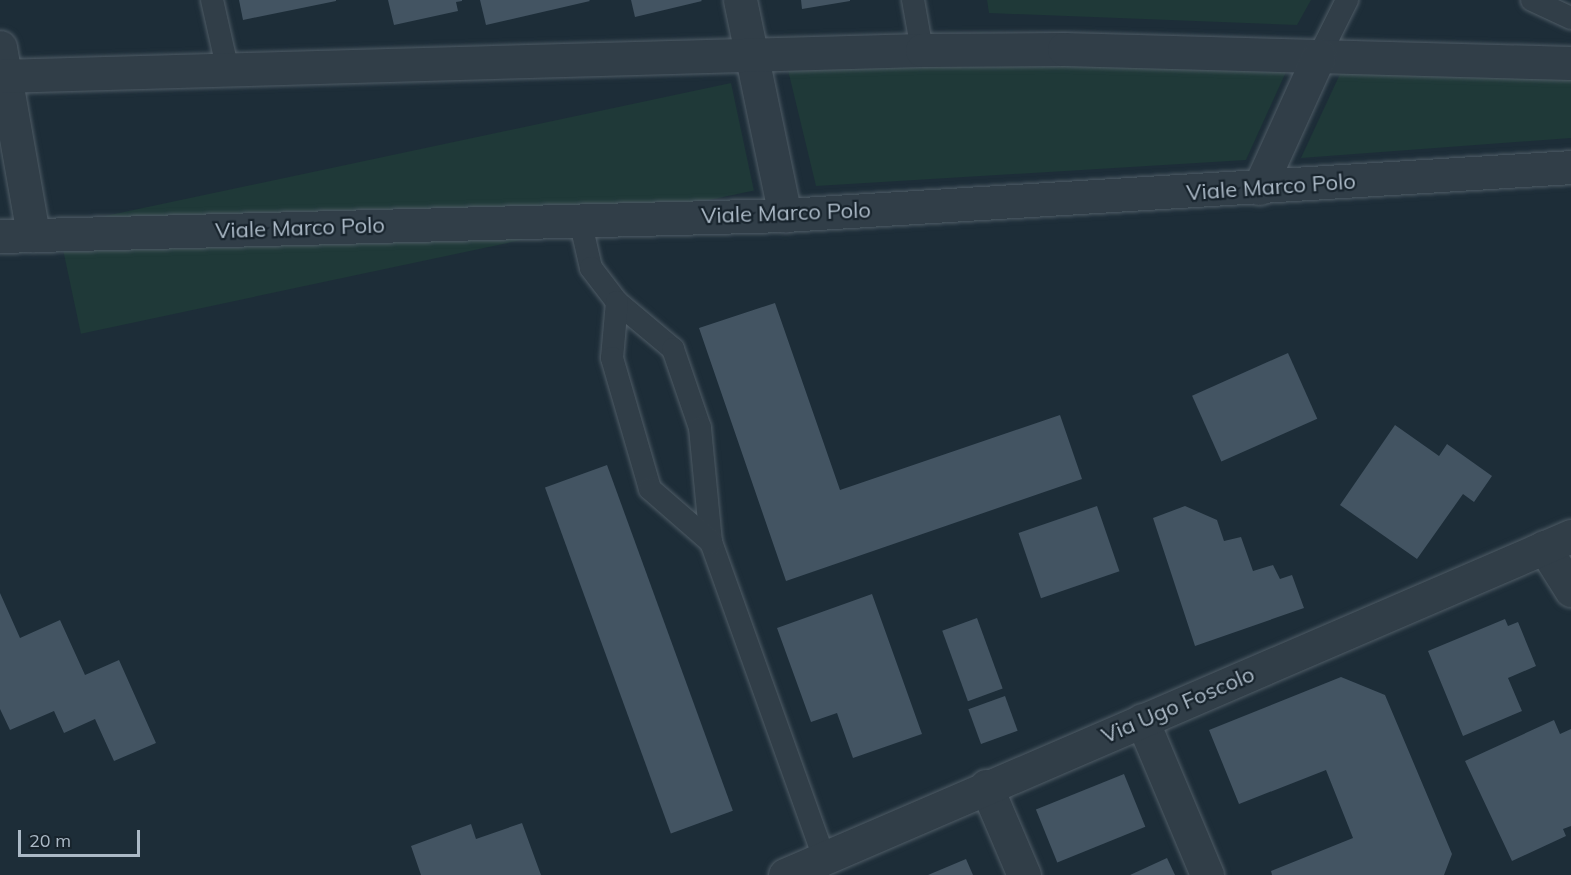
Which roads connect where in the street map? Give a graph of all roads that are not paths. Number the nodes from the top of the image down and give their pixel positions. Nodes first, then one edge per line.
1 (212, 0) edge
2 (740, 0) edge
3 (913, 0) edge
4 (1347, 0) edge
5 (1532, 0) edge
6 (1571, 18) edge
7 (922, 50) junction
8 (1319, 56) junction
9 (751, 57) junction
10 (1571, 63) edge
11 (2, 66) edge
12 (228, 71) junction
13 (1571, 167) edge
14 (1259, 188) junction
15 (784, 215) junction
16 (580, 220) junction
17 (33, 235) junction
18 (0, 236) edge
19 (617, 302) junction
20 (1558, 541) edge
21 (711, 542) junction
22 (1571, 590) edge
23 (1142, 720) junction
24 (986, 786) junction
25 (824, 858) junction
26 (785, 875) edge
27 (1024, 875) edge
28 (1207, 875) edge

1 - 12 lane
2 - 9 street
3 - 7 lane
4 - 8 lane
5 - 6 lane
7 - 8 street
7 - 9 street
8 - 10 street
8 - 14 street
9 - 12 street
9 - 15 street
11 - 12 street
11 - 17 street
13 - 14 street, Viale Marco Polo
14 - 15 street, Viale Marco Polo
15 - 16 street, Viale Marco Polo
16 - 17 street, Viale Marco Polo
16 - 19 lane
17 - 18 street, Viale Marco Polo
19 - 21 lane
19 - 21 lane
20 - 22 street
20 - 23 street, Via Ugo Foscolo
21 - 25 lane
23 - 24 street, Via Ugo Foscolo
23 - 28 street
24 - 25 street, Via Ugo Foscolo
24 - 27 street
25 - 26 street, Via Ugo Foscolo

